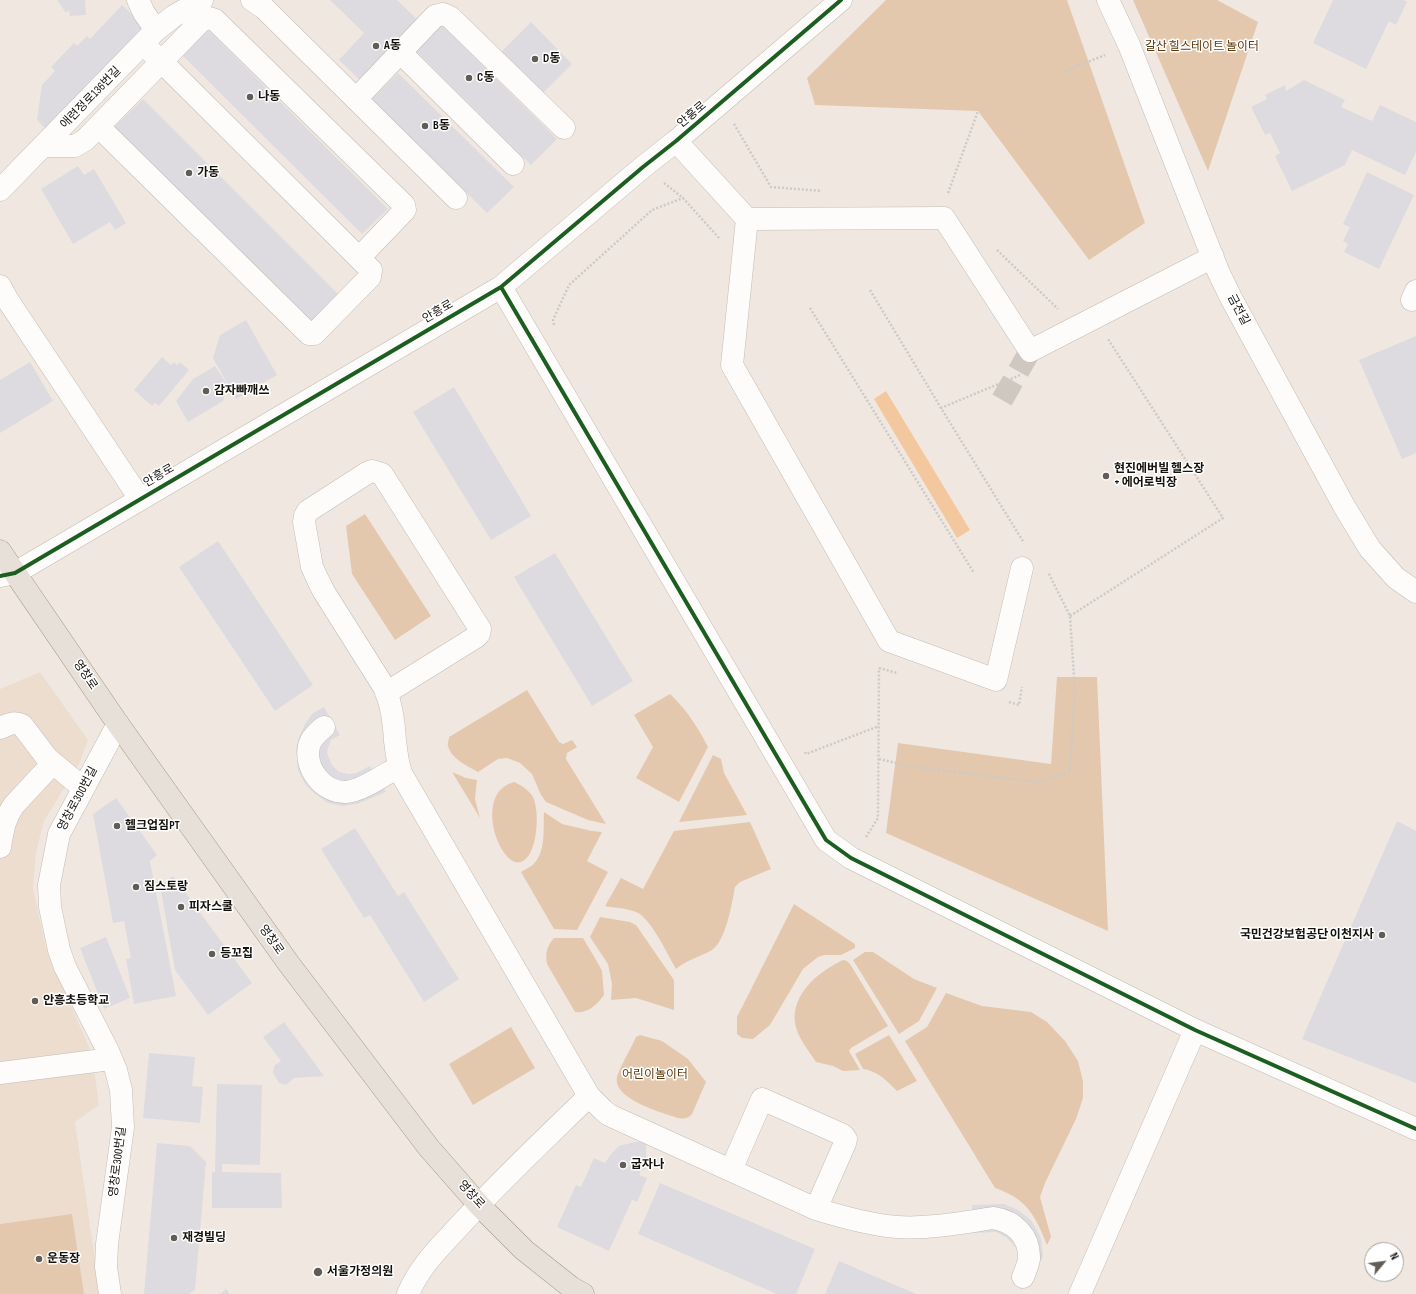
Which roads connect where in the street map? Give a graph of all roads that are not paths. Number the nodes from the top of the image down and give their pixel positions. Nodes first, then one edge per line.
1 (138, 0) edge
2 (202, 0) edge
3 (252, 0) edge
4 (842, 0) edge
5 (1108, 0) edge
6 (150, 37) junction
7 (400, 52) junction
8 (160, 62) junction
9 (356, 99) junction
10 (99, 127) junction
11 (564, 128) dead end
12 (676, 141) junction
13 (43, 146) junction
14 (513, 164) dead end
15 (0, 190) edge
16 (456, 198) dead end
17 (747, 219) junction
18 (1213, 257) junction
19 (360, 258) junction
20 (0, 286) edge
21 (500, 287) junction
22 (140, 499) junction
23 (0, 551) edge
24 (1022, 568) dead end
25 (8, 574) edge
26 (1416, 592) edge
27 (386, 693) junction
28 (118, 724) junction
29 (324, 727) dead end
30 (0, 728) edge
31 (53, 763) junction
32 (398, 767) junction
33 (83, 788) junction
34 (0, 847) edge
35 (1195, 1030) junction
36 (111, 1059) junction
37 (0, 1073) edge
38 (589, 1096) junction
39 (1416, 1129) edge
40 (731, 1170) junction
41 (479, 1205) junction
42 (816, 1209) junction
43 (1023, 1277) dead end
44 (110, 1294) edge
45 (408, 1294) edge
46 (583, 1294) edge
47 (1080, 1294) edge

1 - 6 street
2 - 6 street, 애련정로136번길
3 - 9 street
4 - 12 street, 안흥로
5 - 18 street, 금전길
6 - 8 street
6 - 13 street, 애련정로136번길
7 - 9 street
7 - 11 street
7 - 14 street
8 - 10 street
8 - 19 street
8 - 19 street
9 - 16 street
10 - 13 street
10 - 19 street
12 - 17 street
12 - 21 street, 안흥로
13 - 15 street, 애련정로136번길
17 - 18 street
17 - 24 street
18 - 26 street, 금전길
20 - 22 street, 안흥로
21 - 22 street, 안흥로
21 - 35 street
22 - 25 street, 안흥로
23 - 25 main road, 영창로
25 - 28 main road, 영창로
27 - 27 street
27 - 32 street
28 - 33 street, 영창로300번길
28 - 41 main road, 영창로
29 - 32 street
30 - 31 street
31 - 33 street
31 - 34 street
32 - 38 street
33 - 36 street, 영창로300번길
35 - 39 street
35 - 47 street
36 - 37 street
36 - 44 street, 영창로300번길
38 - 40 street
38 - 41 street
40 - 42 street
40 - 42 street
41 - 45 street
41 - 46 main road, 영창로
42 - 43 street

